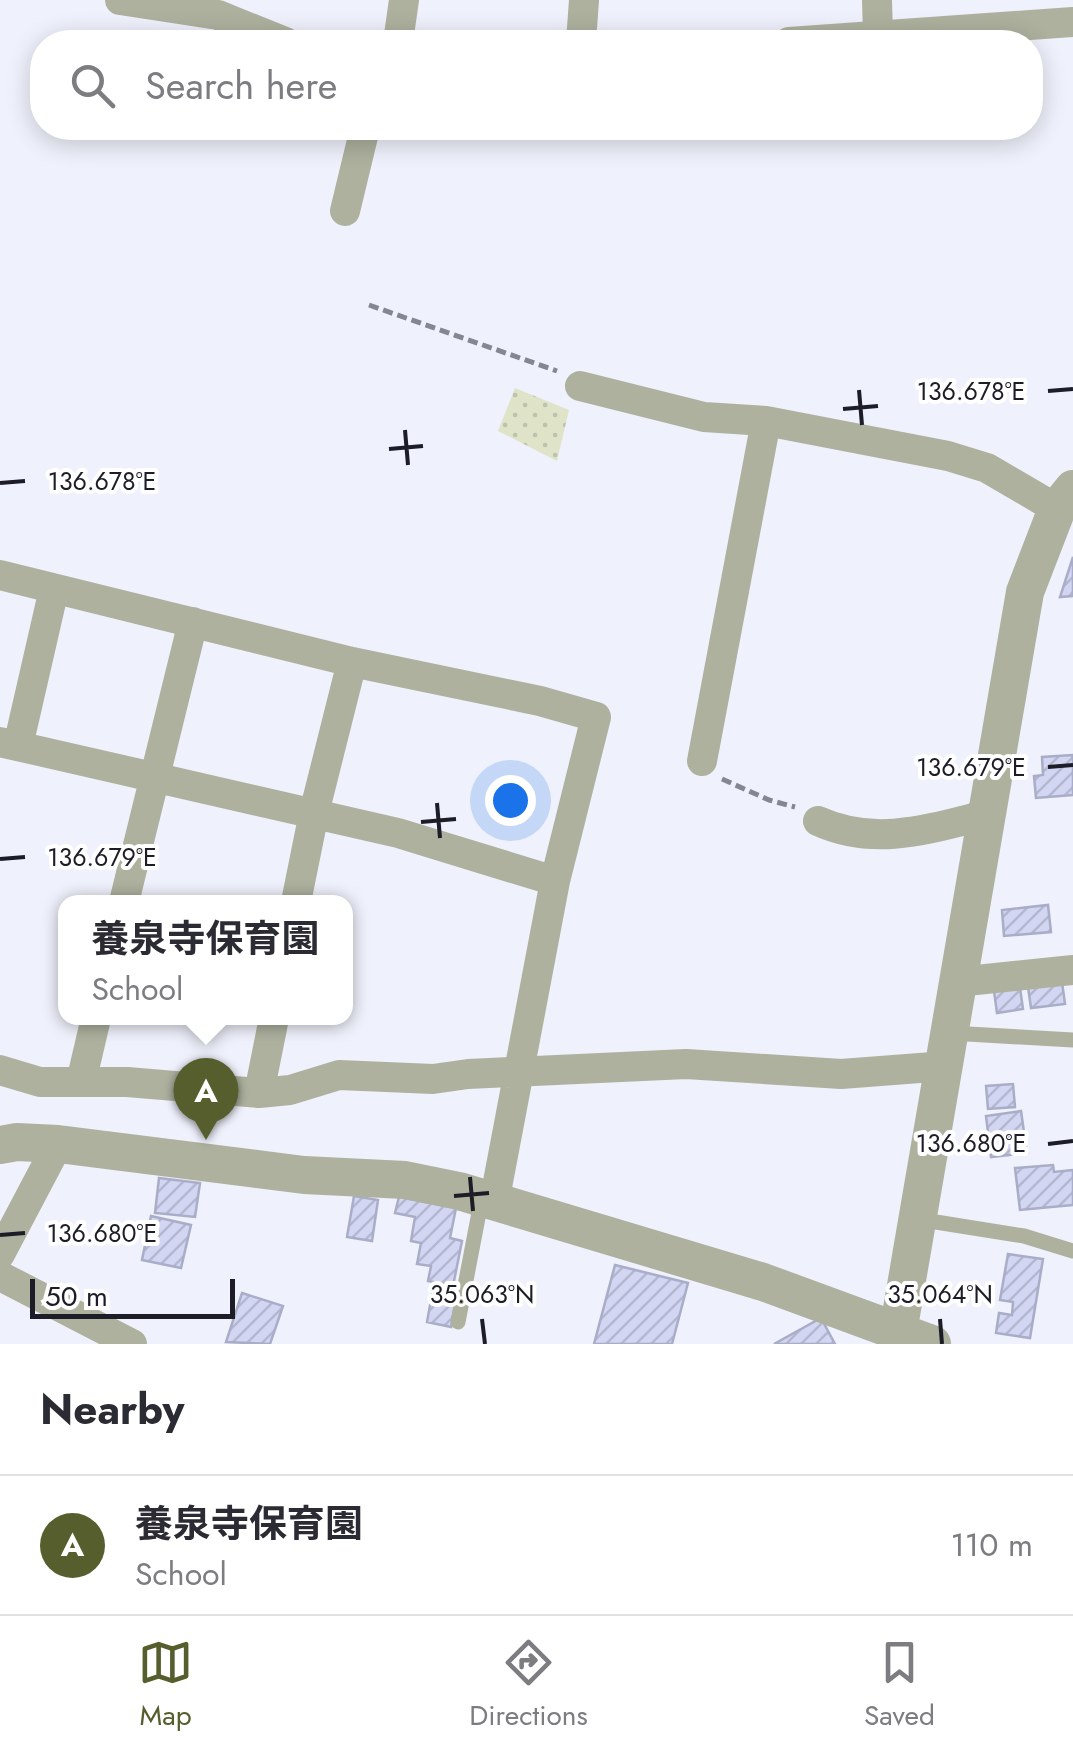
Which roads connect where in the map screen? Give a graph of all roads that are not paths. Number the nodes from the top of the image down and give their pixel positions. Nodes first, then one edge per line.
1 (120, 0) edge
2 (404, 0) edge
3 (584, 0) edge
4 (878, 0) edge
5 (240, 11) edge
6 (1073, 22) edge
7 (268, 30) edge
8 (400, 30) edge
9 (583, 30) edge
10 (878, 30) edge
11 (943, 30) edge
12 (363, 140) edge
13 (345, 210) dead end
14 (580, 386) road end
15 (766, 421) junction
16 (1065, 499) edge
17 (0, 575) edge
18 (54, 589) junction
19 (193, 622) junction
20 (352, 662) junction
21 (9, 744) edge
22 (702, 761) road end
23 (154, 777) junction
24 (314, 812) junction
25 (985, 815) junction
26 (818, 822) road end
27 (555, 881) junction
28 (126, 895) edge
29 (297, 895) edge
30 (1073, 970) edge
31 (957, 982) junction
32 (94, 1025) edge
33 (273, 1025) edge
34 (1073, 1040) edge
35 (948, 1049) junction
36 (0, 1070) edge
37 (519, 1073) junction
38 (81, 1082) junction
39 (259, 1093) junction
40 (58, 1144) junction
41 (0, 1145) edge
42 (488, 1200) junction
43 (917, 1219) junction
44 (1073, 1251) edge
45 (0, 1254) edge
46 (0, 1276) edge
47 (458, 1322) dead end
48 (897, 1338) edge
49 (132, 1344) edge

1 - 5 street
2 - 8 street
3 - 9 street
4 - 10 street
5 - 7 street
6 - 11 street
12 - 13 street
14 - 15 street
15 - 16 street
15 - 22 street
16 - 25 street
17 - 18 street
18 - 19 street
18 - 21 street
19 - 20 street
19 - 23 street
20 - 24 street
20 - 27 street
21 - 23 street
23 - 24 street
23 - 28 street
24 - 27 street
24 - 29 street
25 - 26 street
25 - 31 street
27 - 37 street
30 - 31 street
31 - 35 street
32 - 38 street
33 - 39 street
34 - 35 lane
35 - 37 street
35 - 43 street
36 - 38 street
37 - 39 street
37 - 42 street
38 - 39 street
40 - 41 street
40 - 42 street
40 - 45 street
42 - 47 lane
42 - 48 street
43 - 44 lane
43 - 48 street
46 - 49 street

